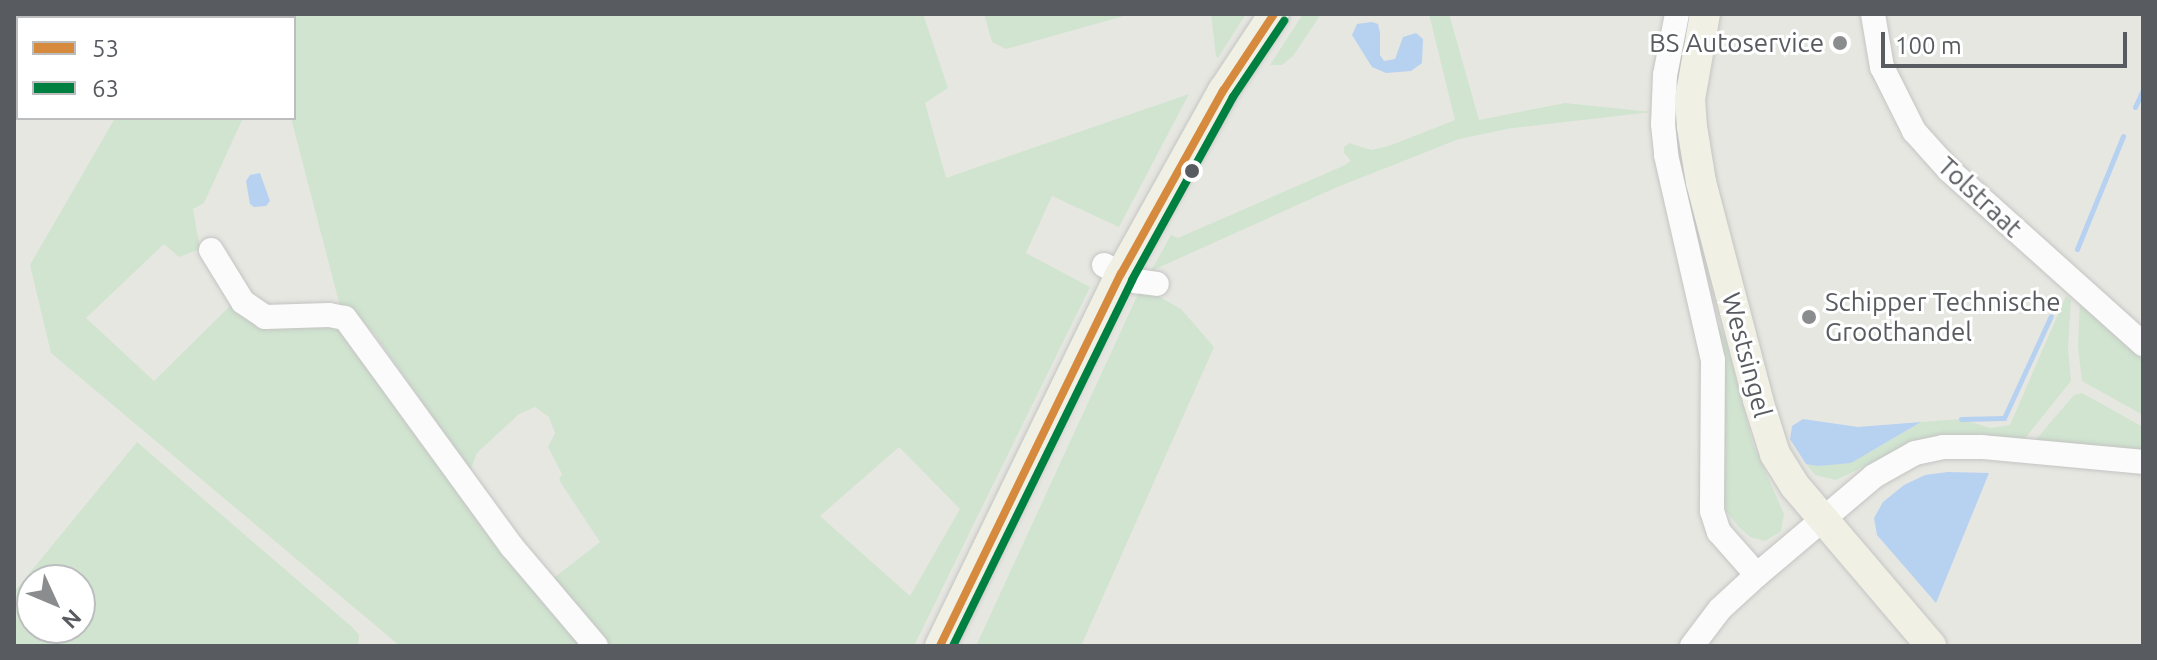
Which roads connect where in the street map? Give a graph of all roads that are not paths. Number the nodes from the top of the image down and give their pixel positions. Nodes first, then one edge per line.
1 (1274, 14) edge
2 (1677, 14) edge
3 (1705, 14) edge
4 (1873, 14) edge
5 (211, 250) dead end
6 (1113, 269) junction
7 (1157, 284) dead end
8 (2143, 344) edge
9 (2143, 462) edge
10 (1822, 519) junction
11 (1757, 575) junction
12 (596, 646) edge
13 (940, 646) edge
14 (1692, 646) edge
15 (1931, 646) edge

1 - 6 main road
2 - 11 street, Westsingel
3 - 10 main road, Westsingel
4 - 8 street, Tolstraat
5 - 12 street
6 - 7 street
6 - 13 main road
9 - 10 street
10 - 11 street
10 - 15 main road, Westsingel
11 - 14 street

